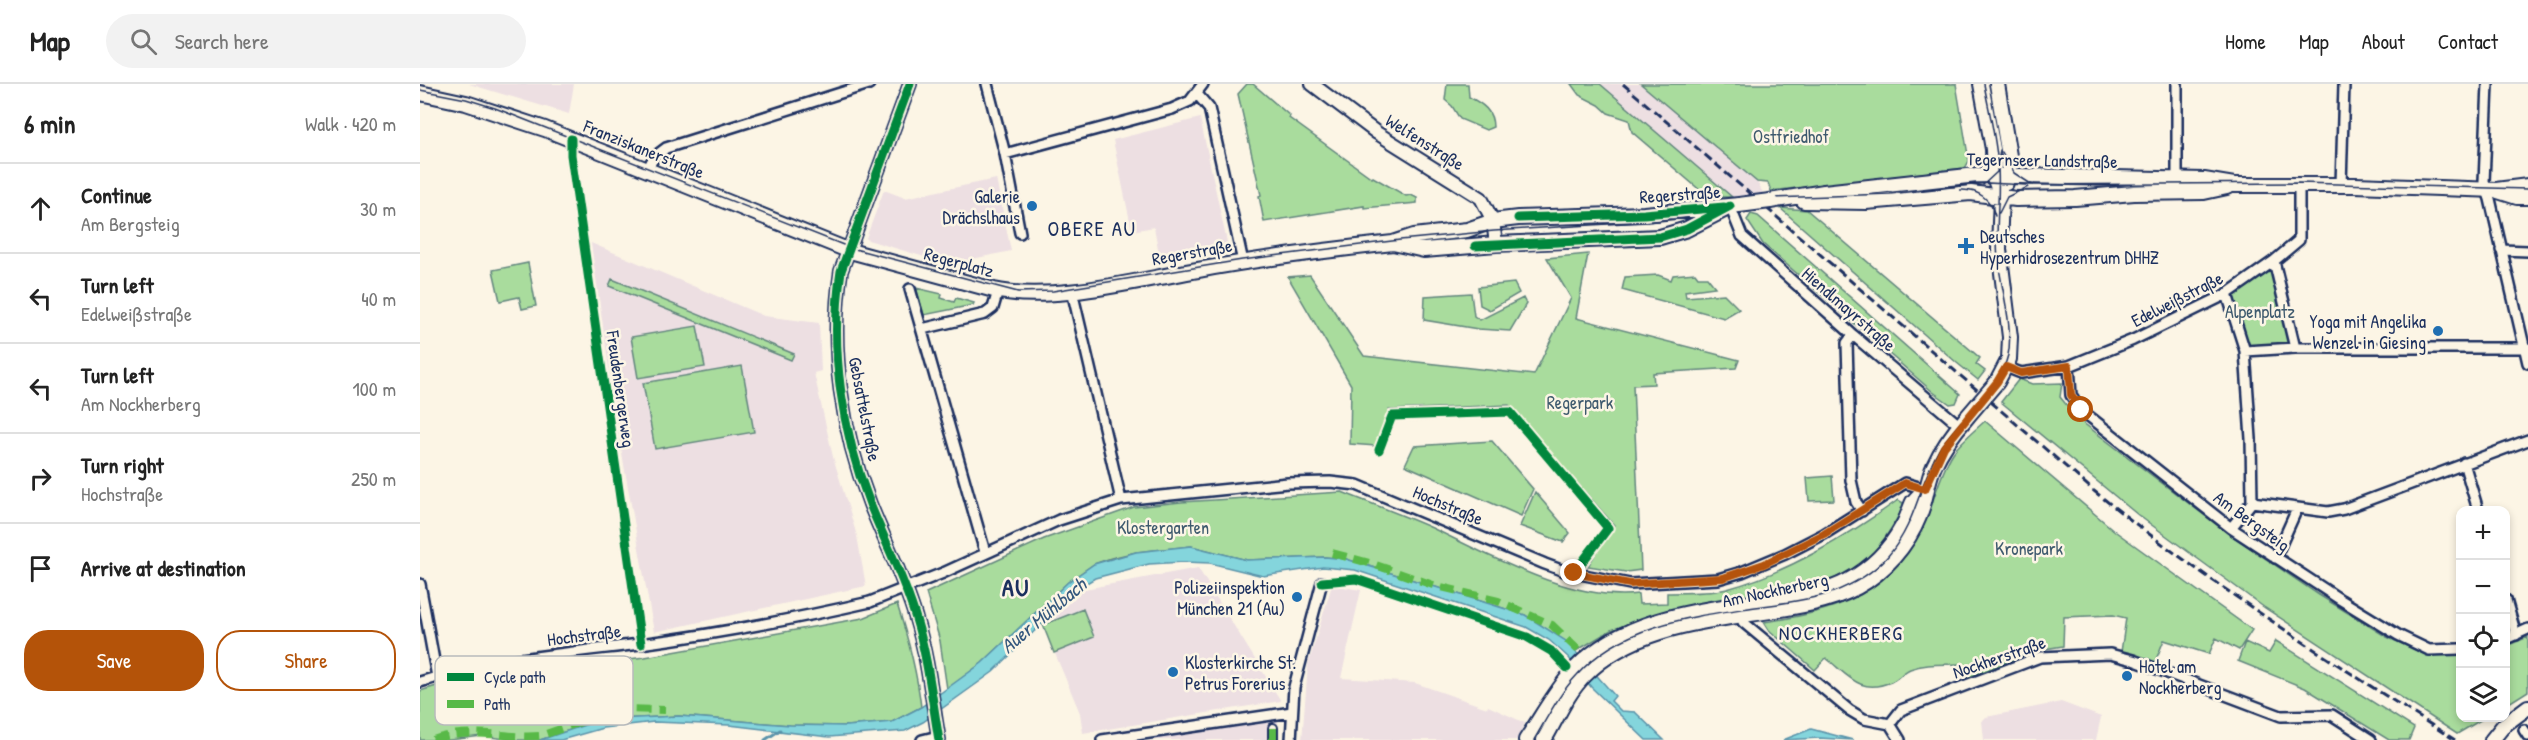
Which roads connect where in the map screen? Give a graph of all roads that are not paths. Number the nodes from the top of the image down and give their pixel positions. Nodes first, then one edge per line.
1 (869, 84) edge
2 (910, 84) edge
3 (987, 84) edge
4 (1203, 84) edge
5 (1312, 84) edge
6 (1982, 84) edge
7 (1997, 84) edge
8 (2177, 84) edge
9 (2344, 84) edge
10 (2488, 84) edge
11 (420, 93) edge
12 (1197, 94) junction
13 (1005, 154) junction
14 (647, 170) junction
15 (1994, 175) junction
16 (2009, 176) junction
17 (2177, 180) junction
18 (2234, 185) junction
19 (2299, 185) junction
20 (2341, 185) junction
21 (2528, 186) edge
22 (2491, 190) junction
23 (2001, 196) junction
24 (2528, 197) edge
25 (1774, 200) junction
26 (1735, 206) junction
27 (1493, 221) junction
28 (1020, 233) dead end
29 (1393, 243) junction
30 (1496, 244) junction
31 (2501, 250) junction
32 (850, 251) junction
33 (2528, 251) edge
34 (2274, 261) junction
35 (1243, 262) junction
36 (910, 289) dead end
37 (998, 291) junction
38 (1072, 291) junction
39 (2227, 294) junction
40 (922, 329) junction
41 (1853, 335) junction
42 (2295, 348) junction
43 (2526, 349) edge
44 (2245, 351) junction
45 (2528, 363) edge
46 (2069, 366) junction
47 (2006, 367) junction
48 (1963, 421) junction
49 (2528, 440) edge
50 (2464, 463) junction
51 (1925, 489) junction
52 (1121, 500) junction
53 (2252, 502) junction
54 (2477, 506) edge
55 (2297, 509) junction
56 (1862, 511) junction
57 (2231, 528) junction
58 (985, 552) junction
59 (2275, 558) junction
60 (1322, 582) dead end
61 (420, 584) edge
62 (2509, 614) edge
63 (1742, 616) junction
64 (2528, 629) edge
65 (2516, 635) junction
66 (2510, 637) edge
67 (2456, 649) edge
68 (547, 656) edge
69 (435, 666) edge
70 (435, 678) edge
71 (420, 682) edge
72 (2528, 707) edge
73 (1292, 712) junction
74 (1890, 724) junction
75 (1273, 728) dead end
76 (938, 735) edge
77 (922, 740) edge
78 (1102, 740) edge
79 (1273, 740) edge
80 (1291, 740) edge
81 (1526, 740) edge
82 (1544, 740) edge
83 (1900, 740) edge
84 (2371, 740) edge
85 (2492, 740) edge

1 - 14 street
2 - 32 street, Gebsattelstraße
3 - 13 street
4 - 12 street
5 - 27 street, Welfenstraße
6 - 15 main road
7 - 16 main road
8 - 17 street
9 - 20 street
10 - 22 street
11 - 14 main road, Franziskanerstraße
12 - 13 street
12 - 35 street
13 - 28 street
14 - 32 main road, Franziskanerstraße
15 - 16 main road, Tegernseer Landstraße
15 - 23 main road
15 - 25 main road, Tegernseer Landstraße
16 - 17 main road, Tegernseer Landstraße
16 - 23 main road
17 - 18 main road, Tegernseer Landstraße
18 - 19 main road, Tegernseer Landstraße
18 - 23 main road, Tegernseer Landstraße
19 - 20 main road, Tegernseer Landstraße
19 - 34 street, Edelweißstraße
20 - 22 main road, Tegernseer Landstraße
21 - 22 main road, Tegernseer Landstraße
22 - 24 main road, Tegernseer Landstraße
22 - 31 street
23 - 25 main road, Tegernseer Landstraße
23 - 47 main road
25 - 26 main road, Tegernseer Landstraße, bridge
26 - 27 main road, Regerstraße
26 - 30 main road, Regerstraße
26 - 41 street, Hiendlmayrstraße
27 - 29 main road, Regerstraße
27 - 30 street, Welfenstraße
29 - 30 main road, Regerstraße
29 - 35 main road, Regerstraße
31 - 33 street
31 - 43 street
32 - 37 main road, Regerplatz
32 - 76 street, Gebsattelstraße
34 - 39 street, Edelweißstraße
34 - 42 street
35 - 38 main road, Regerstraße
36 - 40 street
37 - 38 main road, Regerstraße
37 - 40 street, Regerplatz
38 - 52 street
39 - 44 street
39 - 46 street, Edelweißstraße
40 - 58 street
41 - 48 street, Hiendlmayrstraße
41 - 56 street
42 - 43 street
42 - 44 street
43 - 45 street
44 - 53 street
46 - 47 street, Edelweißstraße
46 - 57 street, Am Bergsteig
47 - 48 main road, Am Nockherberg, bridge
48 - 51 main road, Am Nockherberg
49 - 50 street
50 - 54 street
50 - 55 street
51 - 56 street, Hochstraße
51 - 63 main road, Am Nockherberg
51 - 81 main road, Am Nockherberg
52 - 56 street, Hochstraße
52 - 58 street, Hochstraße
53 - 55 street
53 - 57 street
55 - 59 street
57 - 59 street, Am Bergsteig
58 - 68 street, Hochstraße, bridge
59 - 67 street, Am Bergsteig
60 - 73 street
61 - 69 street
62 - 65 street
63 - 74 street
63 - 82 main road, Am Nockherberg
64 - 65 street
65 - 66 street
70 - 71 street, Hochstraße
72 - 85 main road
73 - 78 street
73 - 80 street
74 - 83 street
74 - 84 street, Nockherstraße
75 - 79 street
76 - 77 street

